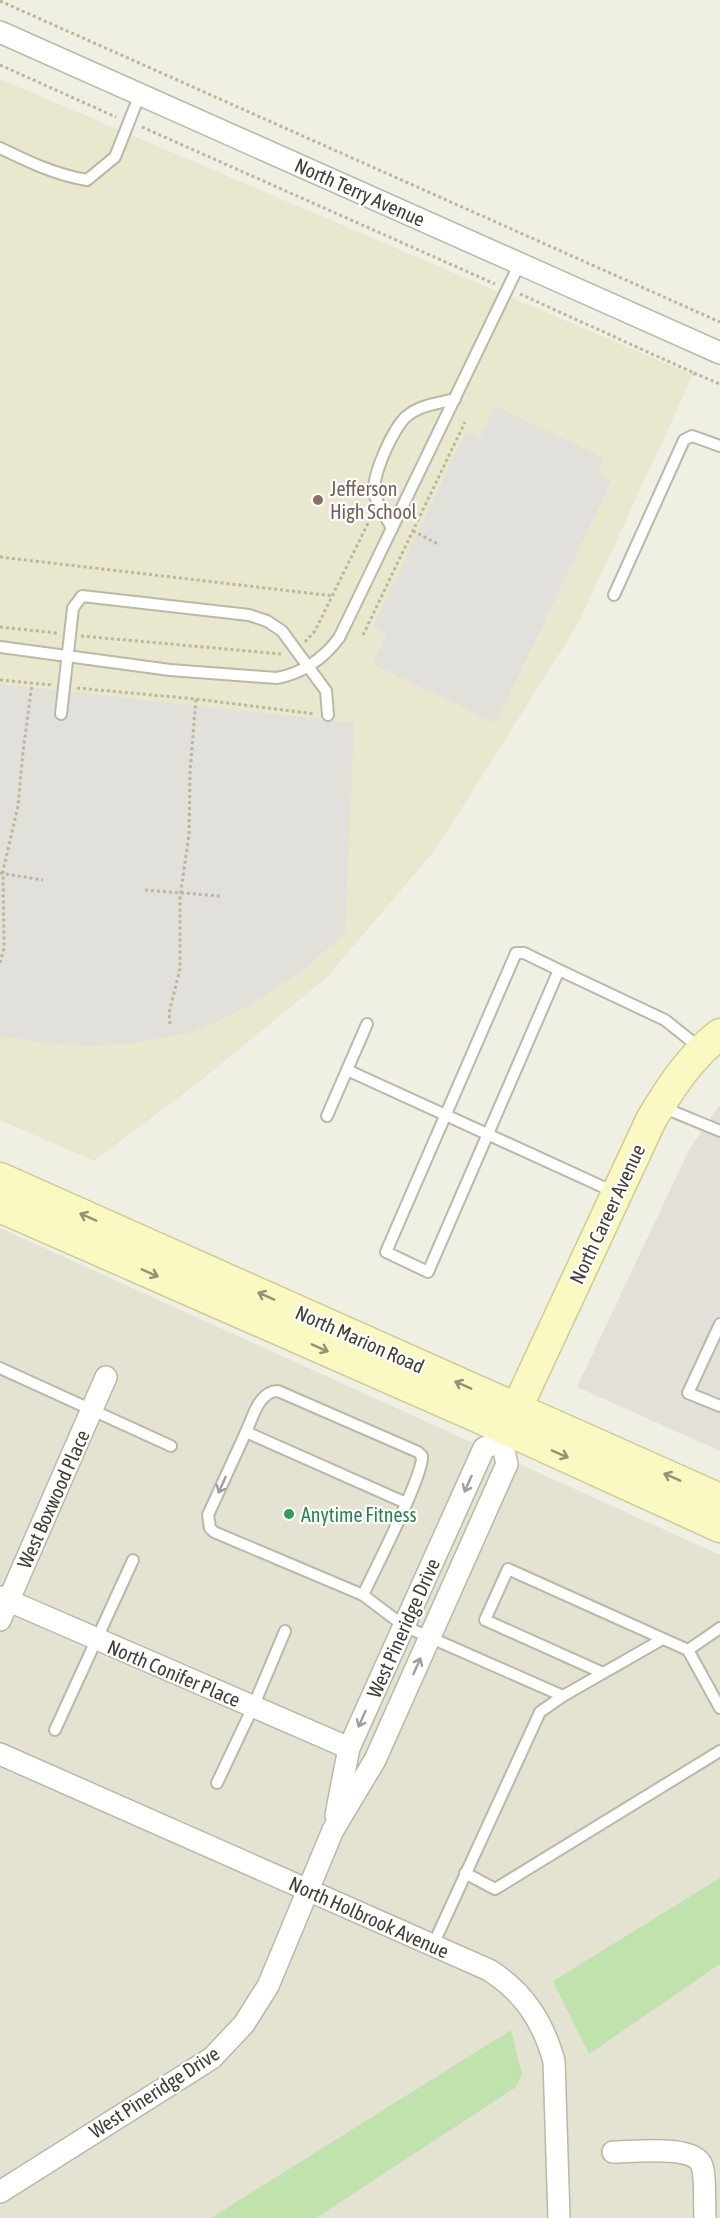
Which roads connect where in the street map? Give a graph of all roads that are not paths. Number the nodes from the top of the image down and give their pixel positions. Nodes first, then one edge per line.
1 (0, 32) edge
2 (140, 94) junction
3 (0, 148) edge
4 (520, 263) junction
5 (720, 353) edge
6 (455, 399) junction
7 (720, 446) edge
8 (392, 528) junction
9 (614, 595) dead end
10 (0, 647) edge
11 (67, 657) junction
12 (309, 667) junction
13 (61, 714) dead end
14 (328, 715) road end
15 (559, 970) junction
16 (368, 1024) dead end
17 (711, 1042) edge
18 (347, 1070) junction
19 (659, 1106) junction
20 (446, 1114) junction
21 (327, 1116) dead end
22 (720, 1131) edge
23 (489, 1133) junction
24 (0, 1178) edge
25 (617, 1193) junction
26 (0, 1208) edge
27 (720, 1324) edge
28 (0, 1368) edge
29 (106, 1377) dead end
30 (720, 1407) edge
31 (92, 1410) junction
32 (508, 1427) junction
33 (246, 1432) junction
34 (171, 1446) dead end
35 (720, 1498) edge
36 (406, 1503) junction
37 (720, 1527) edge
38 (133, 1560) dead end
39 (363, 1595) junction
40 (4, 1599) edge
41 (0, 1620) edge
42 (404, 1626) junction
43 (720, 1628) edge
44 (285, 1631) dead end
45 (430, 1638) junction
46 (97, 1639) junction
47 (661, 1640) junction
48 (688, 1650) junction
49 (603, 1674) junction
50 (720, 1683) edge
51 (710, 1689) junction
52 (563, 1696) junction
53 (253, 1707) junction
54 (720, 1708) edge
55 (55, 1730) dead end
56 (349, 1748) junction
57 (720, 1750) edge
58 (0, 1754) edge
59 (217, 1783) dead end
60 (333, 1830) junction
61 (465, 1874) junction
62 (307, 1889) junction
63 (433, 1945) junction
64 (613, 2152) dead end
65 (0, 2192) edge
66 (559, 2218) edge
67 (705, 2218) edge

1 - 2 street, North Terry Avenue
2 - 3 lane
2 - 4 street, North Terry Avenue
4 - 5 street, North Terry Avenue
4 - 6 lane
6 - 8 lane
6 - 8 lane
7 - 9 lane
8 - 12 lane
10 - 11 lane
11 - 12 lane
11 - 12 lane
11 - 13 lane
12 - 14 lane
15 - 17 lane
15 - 20 lane
15 - 23 lane
16 - 18 lane
17 - 19 main road, North Career Avenue
18 - 20 lane
18 - 21 lane
19 - 22 lane
19 - 25 main road, North Career Avenue
20 - 23 lane
20 - 23 lane
23 - 25 lane
32 -> 24 main road, North Marion Road
25 - 32 main road, North Career Avenue
26 -> 32 main road, North Marion Road
27 - 30 lane
28 - 31 lane
29 - 31 street, West Boxwood Place
31 - 34 lane
31 - 40 street, West Boxwood Place
35 -> 32 main road, North Marion Road
32 -> 37 main road, North Marion Road
32 -> 42 street, West Pineridge Drive
32 - 45 street, West Pineridge Drive
33 - 36 lane
33 - 36 lane
33 -> 39 lane
36 - 39 lane
38 - 46 lane
39 - 42 lane
40 - 41 street, West Boxwood Place
40 - 46 street, North Conifer Place
42 - 45 lane
42 -> 56 street, West Pineridge Drive
43 - 48 lane
44 - 53 lane
45 - 52 lane
60 -> 45 street, West Pineridge Drive
46 - 53 street, North Conifer Place
46 - 55 lane
47 - 48 lane
47 - 49 lane
47 - 49 lane
48 - 51 lane
49 - 52 lane
50 - 51 lane
51 - 54 lane
52 - 61 lane
53 - 56 street, North Conifer Place
53 - 59 lane
56 - 60 street, West Pineridge Drive
57 - 61 lane
58 - 62 street, North Holbrook Avenue
60 - 62 street, West Pineridge Drive
61 - 63 lane
62 - 63 street, North Holbrook Avenue
62 - 65 street, West Pineridge Drive
63 - 66 street, North Holbrook Avenue
64 - 67 street

